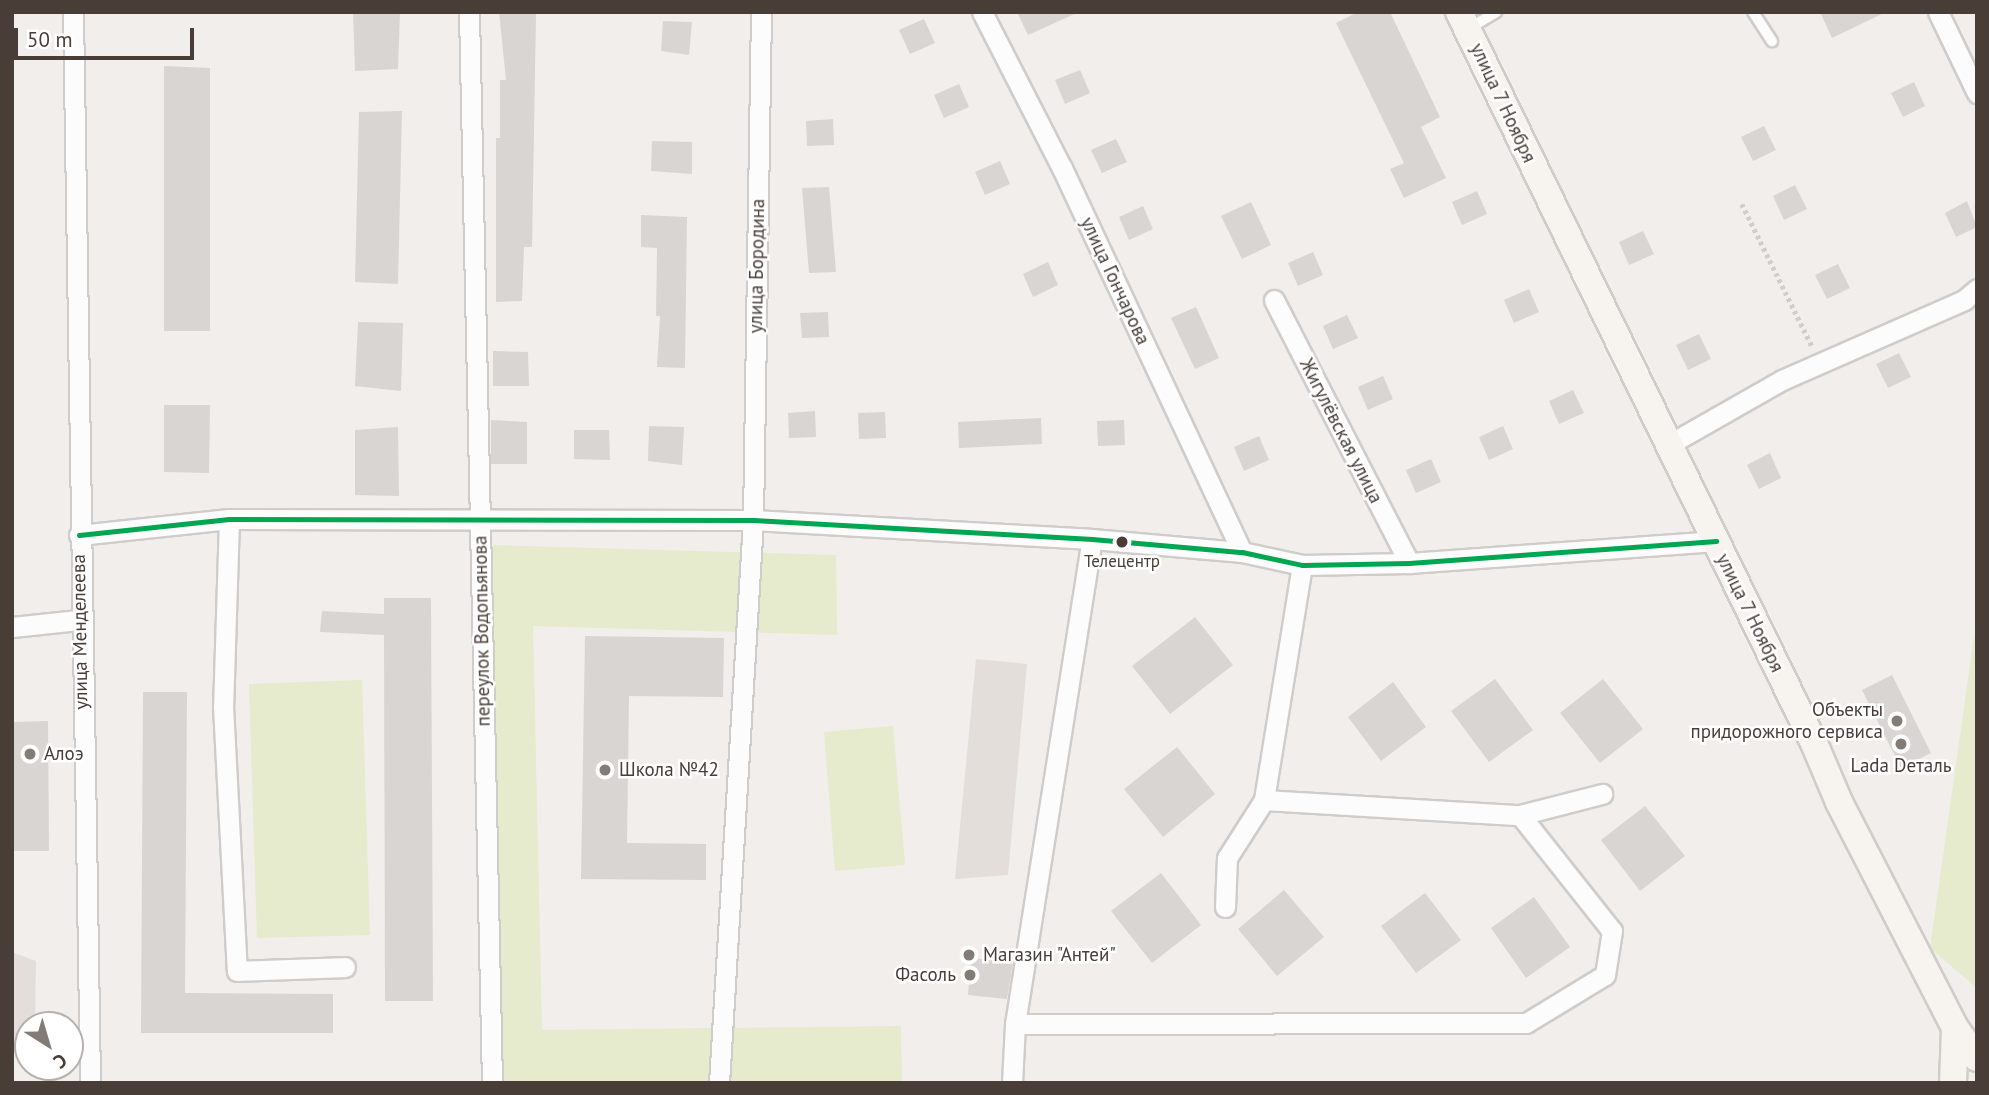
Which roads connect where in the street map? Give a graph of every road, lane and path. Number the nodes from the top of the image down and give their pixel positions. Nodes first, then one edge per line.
1 (73, 12) edge
2 (469, 12) edge
3 (761, 12) edge
4 (982, 12) edge
5 (1496, 12) edge
6 (1753, 12) edge
7 (1938, 12) edge
8 (1463, 21) edge
9 (1772, 41) dead end
10 (1977, 93) edge
11 (1742, 204) dead end
12 (1274, 300) dead end
13 (1973, 300) edge
14 (1821, 363) junction
15 (1666, 446) junction
16 (229, 519) junction
17 (480, 519) junction
18 (753, 520) junction
19 (79, 535) junction
20 (1092, 538) junction
21 (1716, 541) junction
22 (1242, 552) junction
23 (1409, 563) junction
24 (1302, 565) junction
25 (79, 620) junction
26 (12, 627) edge
27 (1602, 794) dead end
28 (1264, 800) junction
29 (1520, 815) junction
30 (1225, 906) dead end
31 (345, 967) dead end
32 (1016, 1024) junction
33 (1955, 1028) junction
34 (1977, 1058) edge
35 (90, 1083) edge
36 (492, 1083) edge
37 (719, 1083) edge
38 (1012, 1083) edge
39 (1953, 1083) edge

1 - 19 street, улица Менделеева
2 - 17 street, переулок Водопьянова
3 - 18 street, улица Бородина
4 - 22 street, улица Гончарова
5 - 8 lane
6 - 9 lane
7 - 10 street
8 - 15 street, улица 7 Ноября
11 - 14 path
12 - 23 street, Жигулёвская улица
13 - 14 street
14 - 15 street
15 - 21 street, улица 7 Ноября
16 - 17 street
16 - 19 street
16 - 31 street
17 - 18 street
17 - 36 street, переулок Водопьянова
18 - 20 street
18 - 37 street, улица Бородина
19 - 25 street, улица Менделеева
20 - 22 street
20 - 32 street
21 - 23 street
21 - 33 street, улица 7 Ноября
22 - 24 street
23 - 24 street
24 - 28 street
25 - 26 street
25 - 35 street, улица Менделеева
27 - 29 street
28 - 29 street
28 - 30 street
29 - 32 street
32 - 38 street
33 - 34 street, улица 7 Ноября
33 - 39 street

